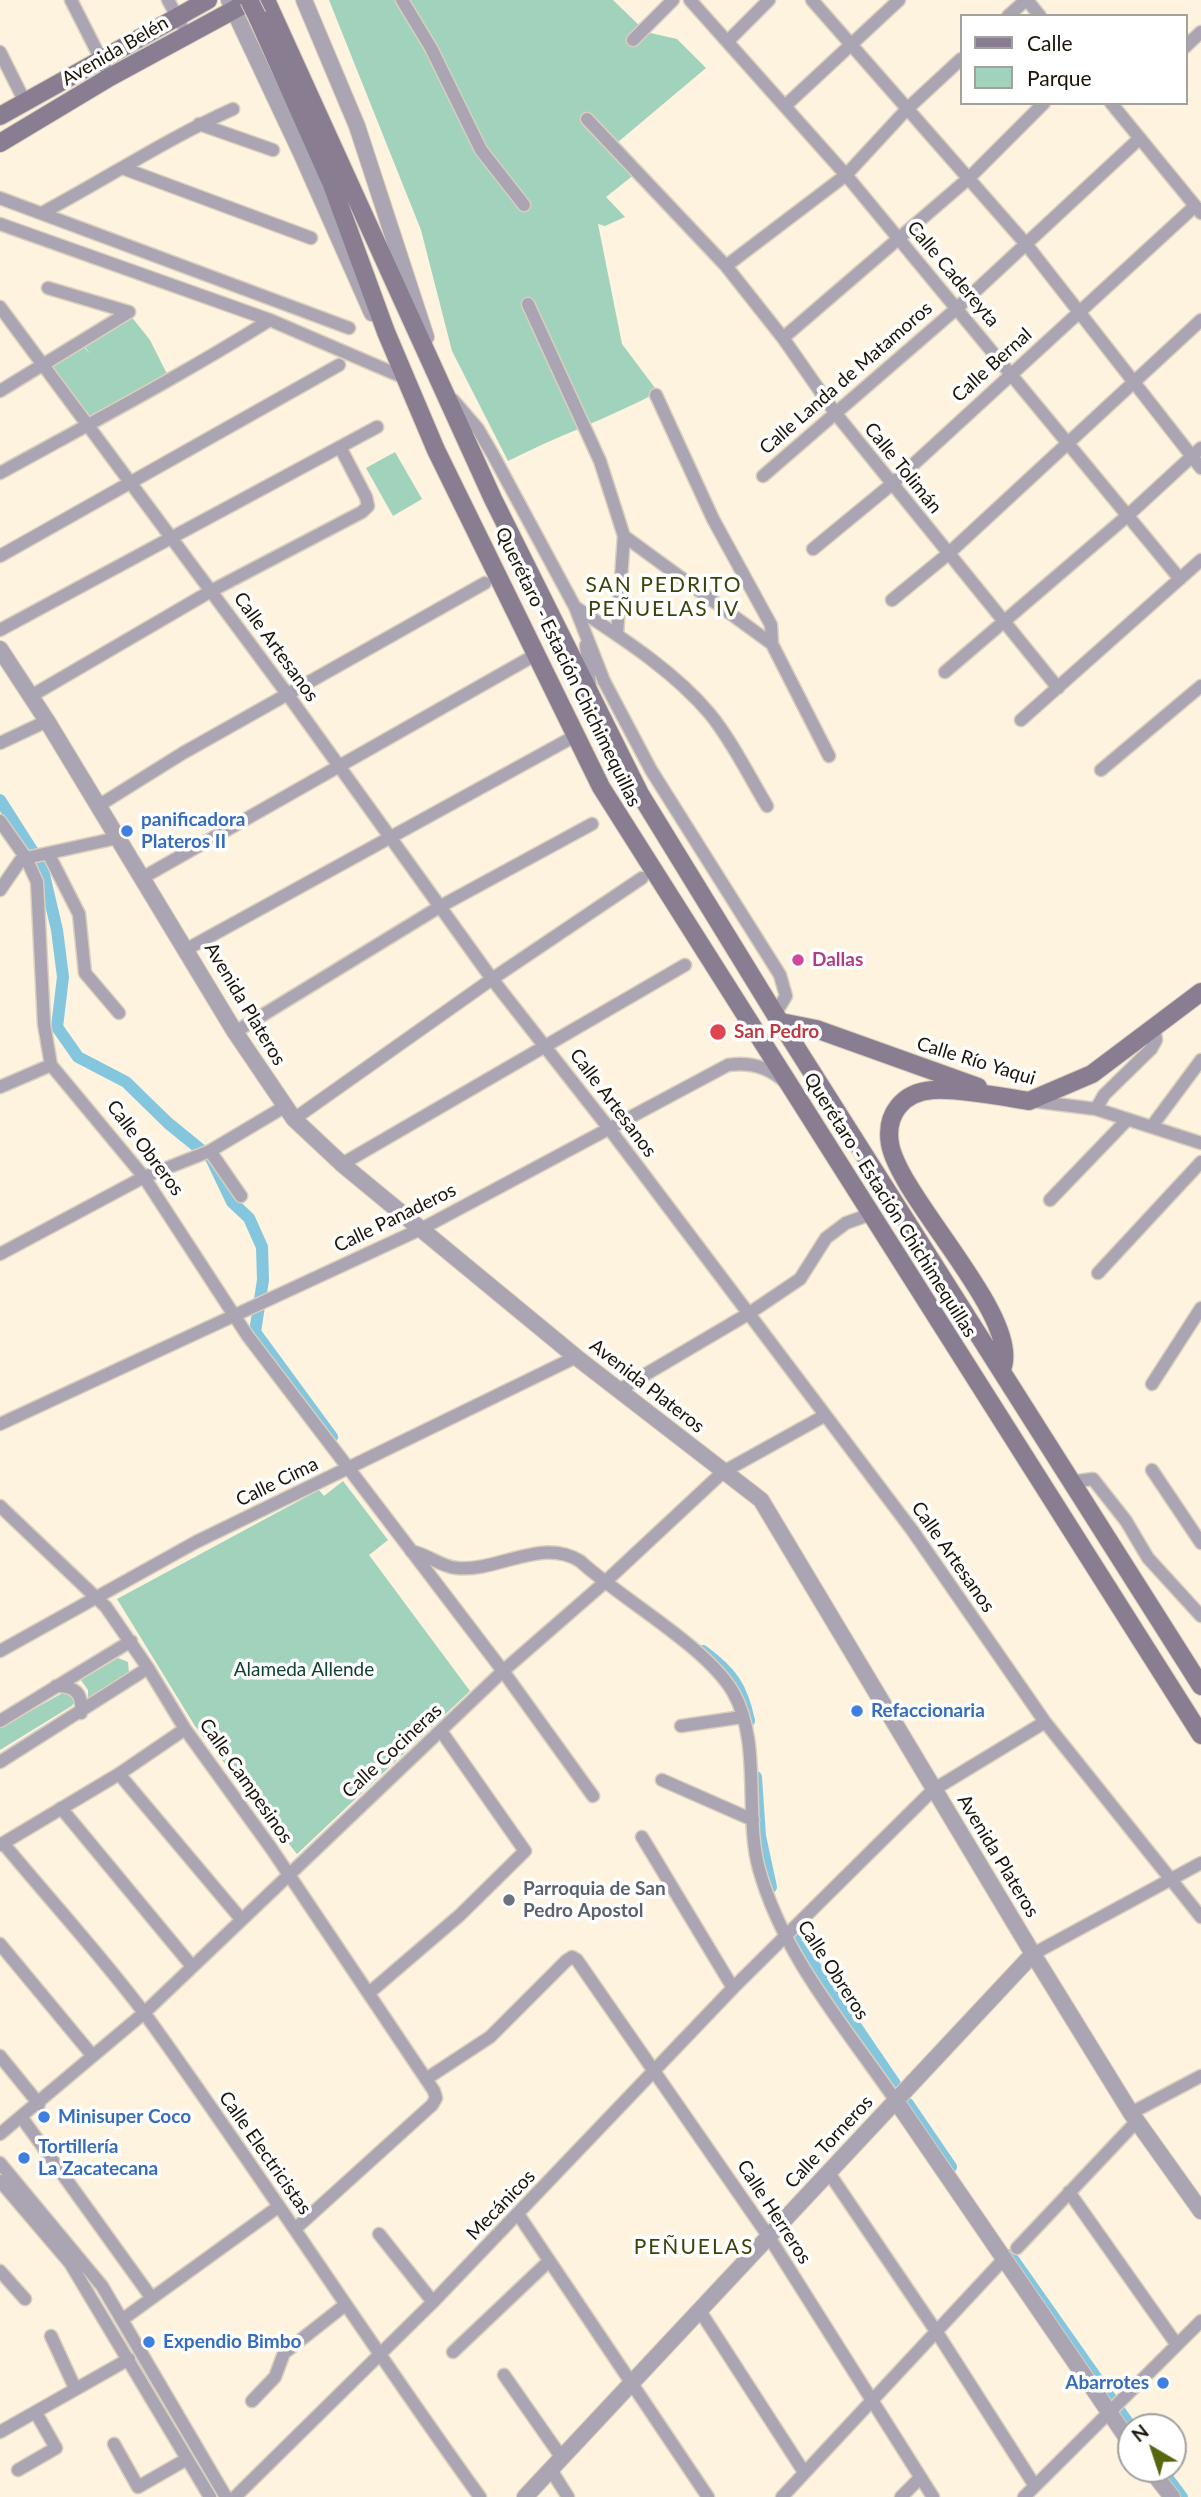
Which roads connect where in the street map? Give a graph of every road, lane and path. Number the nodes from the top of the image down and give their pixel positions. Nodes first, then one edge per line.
1 (71, 0) edge
2 (168, 0) edge
3 (208, 0) edge
4 (304, 0) edge
5 (402, 0) edge
6 (673, 0) edge
7 (690, 0) edge
8 (769, 0) edge
9 (812, 0) edge
10 (899, 0) edge
11 (1026, 0) edge
12 (231, 5) edge
13 (259, 5) edge
14 (1010, 14) edge
15 (1038, 14) edge
16 (177, 17) junction
17 (1201, 32) edge
18 (186, 34) junction
19 (633, 40) dead end
20 (728, 41) junction
21 (1187, 45) edge
22 (852, 46) junction
23 (0, 51) edge
24 (960, 60) edge
25 (105, 69) junction
26 (25, 102) junction
27 (1042, 105) edge
28 (785, 106) junction
29 (1118, 106) edge
30 (233, 108) dead end
31 (907, 109) junction
32 (0, 116) edge
33 (587, 119) dead end
34 (200, 124) junction
35 (1140, 138) junction
36 (0, 143) edge
37 (273, 150) dead end
38 (125, 169) junction
39 (846, 175) junction
40 (970, 178) junction
41 (0, 198) edge
42 (524, 205) dead end
43 (1198, 210) edge
44 (42, 214) junction
45 (0, 224) edge
46 (311, 239) dead end
47 (900, 240) junction
48 (1026, 244) junction
49 (726, 266) junction
50 (48, 288) dead end
51 (528, 304) dead end
52 (956, 309) junction
53 (1, 310) edge
54 (1079, 313) junction
55 (270, 320) junction
56 (1201, 320) edge
57 (349, 328) dead end
58 (386, 332) junction
59 (783, 338) junction
60 (339, 365) dead end
61 (43, 366) junction
62 (436, 370) junction
63 (1011, 373) junction
64 (405, 378) junction
65 (1133, 382) junction
66 (444, 390) junction
67 (0, 391) edge
68 (656, 395) dead end
69 (836, 414) junction
70 (87, 425) junction
71 (377, 427) dead end
72 (1068, 443) junction
73 (340, 447) junction
74 (1196, 453) edge
75 (1201, 468) edge
76 (0, 473) edge
77 (763, 476) dead end
78 (128, 484) junction
79 (892, 484) junction
80 (1126, 517) junction
81 (624, 536) junction
82 (169, 538) junction
83 (813, 549) dead end
84 (948, 554) junction
85 (0, 556) edge
86 (1201, 560) edge
87 (1180, 579) junction
88 (485, 583) dead end
89 (211, 591) junction
90 (892, 600) dead end
91 (575, 607) junction
92 (1006, 622) junction
93 (0, 630) edge
94 (585, 631) junction
95 (617, 634) junction
96 (772, 645) junction
97 (0, 649) edge
98 (535, 655) junction
99 (945, 672) dead end
100 (1201, 686) edge
101 (1058, 688) junction
102 (288, 695) junction
103 (31, 696) junction
104 (592, 698) junction
105 (1021, 720) dead end
106 (47, 721) junction
107 (575, 736) junction
108 (0, 743) edge
109 (829, 756) dead end
110 (339, 766) junction
111 (1101, 770) dead end
112 (98, 806) junction
113 (767, 806) dead end
114 (0, 821) edge
115 (592, 824) dead end
116 (117, 838) junction
117 (391, 838) junction
118 (49, 856) junction
119 (26, 858) junction
120 (142, 878) junction
121 (642, 878) dead end
122 (0, 890) edge
123 (441, 906) junction
124 (187, 949) junction
125 (685, 965) dead end
126 (492, 979) junction
127 (1201, 992) edge
128 (119, 1013) dead end
129 (778, 1018) junction
130 (1154, 1028) junction
131 (235, 1032) junction
132 (547, 1047) junction
133 (1201, 1060) edge
134 (51, 1065) junction
135 (0, 1087) edge
136 (796, 1094) junction
137 (1028, 1101) junction
138 (1096, 1110) junction
139 (289, 1113) junction
140 (1127, 1120) junction
141 (1152, 1126) junction
142 (608, 1128) junction
143 (1201, 1143) edge
144 (210, 1152) junction
145 (1201, 1163) edge
146 (342, 1164) junction
147 (144, 1177) junction
148 (241, 1196) dead end
149 (1050, 1200) dead end
150 (871, 1214) junction
151 (423, 1228) junction
152 (0, 1254) edge
153 (1098, 1273) dead end
154 (1201, 1308) edge
155 (748, 1314) junction
156 (235, 1316) junction
157 (576, 1357) junction
158 (963, 1360) junction
159 (1002, 1369) junction
160 (1152, 1384) dead end
161 (619, 1390) junction
162 (824, 1416) junction
163 (0, 1424) edge
164 (349, 1467) junction
165 (1152, 1470) dead end
166 (723, 1472) junction
167 (1070, 1482) junction
168 (0, 1506) edge
169 (1201, 1543) edge
170 (411, 1551) junction
171 (604, 1583) junction
172 (97, 1596) junction
173 (1201, 1616) edge
174 (131, 1641) junction
175 (0, 1651) edge
176 (148, 1668) junction
177 (503, 1671) junction
178 (55, 1686) junction
179 (1201, 1686) edge
180 (81, 1713) junction
181 (742, 1717) junction
182 (0, 1721) edge
183 (1045, 1722) junction
184 (681, 1726) dead end
185 (185, 1729) junction
186 (441, 1731) junction
187 (1201, 1735) edge
188 (0, 1762) edge
189 (119, 1774) junction
190 (662, 1780) dead end
191 (933, 1790) junction
192 (593, 1796) dead end
193 (61, 1808) junction
194 (753, 1820) junction
195 (642, 1837) dead end
196 (1, 1844) edge
197 (1201, 1863) edge
198 (289, 1875) junction
199 (1170, 1877) junction
200 (1201, 1917) edge
201 (241, 1919) junction
202 (787, 1936) junction
203 (0, 1944) edge
204 (1033, 1954) junction
205 (191, 1965) junction
206 (733, 1988) junction
207 (369, 1993) junction
208 (144, 2013) junction
209 (92, 2055) junction
210 (0, 2056) edge
211 (655, 2070) junction
212 (1201, 2076) edge
213 (426, 2079) junction
214 (896, 2101) junction
215 (39, 2104) junction
216 (1134, 2117) junction
217 (22, 2118) junction
218 (0, 2134) edge
219 (0, 2163) edge
220 (829, 2173) junction
221 (0, 2181) edge
222 (1069, 2192) junction
223 (278, 2207) junction
224 (1201, 2211) edge
225 (518, 2214) junction
226 (295, 2229) junction
227 (379, 2234) dead end
228 (769, 2237) junction
229 (1017, 2248) dead end
230 (1003, 2260) junction
231 (548, 2262) junction
232 (0, 2271) edge
233 (21, 2295) dead end
234 (151, 2297) junction
235 (433, 2302) junction
236 (345, 2305) junction
237 (700, 2311) junction
238 (123, 2319) junction
239 (1201, 2321) edge
240 (936, 2330) junction
241 (51, 2336) dead end
242 (1177, 2345) junction
243 (453, 2351) dead end
244 (379, 2357) junction
245 (129, 2359) junction
246 (504, 2375) dead end
247 (631, 2386) junction
248 (75, 2388) junction
249 (252, 2401) dead end
250 (870, 2402) junction
251 (1112, 2408) junction
252 (36, 2413) junction
253 (1117, 2417) edge
254 (0, 2431) edge
255 (114, 2444) dead end
256 (187, 2459) junction
257 (556, 2464) junction
258 (18, 2470) dead end
259 (804, 2472) junction
260 (920, 2478) junction
261 (1161, 2483) edge
262 (1035, 2486) junction
263 (210, 2497) edge
264 (226, 2497) edge
265 (235, 2497) edge
266 (480, 2497) edge
267 (526, 2497) edge
268 (568, 2497) edge
269 (708, 2497) edge
270 (782, 2497) edge
271 (901, 2497) edge
272 (933, 2497) edge
273 (1024, 2497) edge
274 (1172, 2497) edge

1 - 25 street
2 - 16 street
3 - 16 main road, Avenida Belén
4 - 62 street
5 - 42 street
6 - 19 street
7 - 20 street, Calle Cadereyta
8 - 20 street
9 - 22 street
10 - 22 street
11 - 14 street
11 - 15 street
12 - 13 main road, Avenida Belén
12 - 18 main road, Avenida Belén
12 - 58 street
13 - 58 main road, Querétaro - Estación Chichimequillas
13 - 62 main road, Querétaro - Estación Chichimequillas
16 - 18 street
16 - 25 main road, Avenida Belén
17 - 21 street
18 - 25 main road, Avenida Belén
20 - 28 street, Calle Cadereyta
22 - 28 street
22 - 31 street
23 - 26 street
24 - 31 street
25 - 26 main road, Avenida Belén
25 - 36 main road, Avenida Belén
26 - 32 main road, Avenida Belén
27 - 40 street
28 - 39 street, Calle Cadereyta
29 - 35 street
30 - 34 street
31 - 39 street
31 - 40 street
33 - 49 street, Calle Tolimán
34 - 37 street
34 - 38 street
35 - 43 street
35 - 48 street, Calle Landa de Matamoros
38 - 44 street
38 - 46 street
39 - 47 street, Calle Cadereyta
39 - 49 street
40 - 47 street
40 - 48 street
41 - 44 street
43 - 54 street, Calle Bernal
44 - 57 street
45 - 55 street
47 - 52 street, Calle Cadereyta
47 - 59 street
48 - 52 street, Calle Landa de Matamoros
48 - 54 street
49 - 59 street, Calle Tolimán
50 - 61 street
51 - 81 street
52 - 63 street, Calle Cadereyta
52 - 69 street, Calle Landa de Matamoros
53 - 61 street, Calle Artesanos
54 - 63 street, Calle Bernal
54 - 65 street
55 - 64 street
55 - 70 street
56 - 65 street
58 - 64 main road, Querétaro - Estación Chichimequillas
59 - 69 street, Calle Tolimán
60 - 78 street
61 - 67 street
61 - 70 street, Calle Artesanos
62 - 66 main road, Querétaro - Estación Chichimequillas
63 - 72 street, Calle Cadereyta
63 - 79 street, Calle Bernal
64 - 98 main road, Querétaro - Estación Chichimequillas
65 - 72 street
65 - 74 street
66 - 91 street
66 - 104 main road, Querétaro - Estación Chichimequillas
68 - 96 street
69 - 77 street, Calle Landa de Matamoros
69 - 79 street, Calle Tolimán
70 - 76 street
70 - 78 street, Calle Artesanos
71 - 73 street
72 - 80 street, Calle Cadereyta
72 - 84 street
73 - 82 street
73 - 89 street
74 - 75 street
74 - 80 street
78 - 82 street, Calle Artesanos
78 - 85 street
79 - 83 street, Calle Bernal
79 - 84 street, Calle Tolimán
80 - 87 street, Calle Cadereyta
80 - 92 street
81 - 95 street
81 - 96 street
82 - 89 street, Calle Artesanos
82 - 93 street
84 - 90 street
84 - 92 street, Calle Tolimán
86 - 87 street
87 - 101 street
88 - 102 street
89 - 102 street, Calle Artesanos
89 - 103 street
91 - 94 street
91 - 95 street
92 - 99 street
92 - 101 street, Calle Tolimán
94 - 104 street
94 - 129 street
95 - 113 street
96 - 109 street
97 - 103 street, Avenida Plateros
98 - 107 main road, Querétaro - Estación Chichimequillas
98 - 110 street
100 - 111 street
101 - 105 street
102 - 110 street, Calle Artesanos
102 - 112 street
103 - 106 street, Avenida Plateros
104 - 129 main road, Querétaro - Estación Chichimequillas
106 - 108 street
106 - 112 street, Avenida Plateros
107 - 117 street
107 - 136 main road, Querétaro - Estación Chichimequillas
110 - 117 street, Calle Artesanos
110 - 120 street
112 - 116 street, Avenida Plateros
114 - 119 street
115 - 123 street
116 - 118 street
116 - 120 street, Avenida Plateros
117 - 123 street, Calle Artesanos
117 - 124 street
118 - 119 street
118 - 128 street
119 - 122 street
119 - 134 street
120 - 124 street, Avenida Plateros
121 - 126 street
123 - 126 street, Calle Artesanos
123 - 131 street
124 - 131 street, Avenida Plateros
125 - 132 street
126 - 132 street, Calle Artesanos
126 - 139 street
127 - 130 main road
129 - 137 main road, Calle Río Yaqui
129 - 159 main road, Querétaro - Estación Chichimequillas
130 - 137 main road
130 - 138 street
131 - 139 street, Avenida Plateros
132 - 142 street, Calle Artesanos
132 - 146 street
133 - 141 street
134 - 135 street
134 - 147 street, Calle Obreros
136 - 142 street, Calle Panaderos
136 - 150 main road, Querétaro - Estación Chichimequillas
137 - 138 street, Calle Río Yaqui
137 - 159 main road
138 - 140 street, Calle Río Yaqui
139 - 144 street
139 - 146 street, Avenida Plateros
140 - 141 street, Calle Río Yaqui
140 - 149 street
141 - 143 street, Calle Río Yaqui
142 - 151 street, Calle Panaderos
142 - 155 street, Calle Artesanos
144 - 147 street
144 - 148 street
145 - 153 street
146 - 151 street, Avenida Plateros
147 - 152 street
147 - 156 street, Calle Obreros
150 - 155 street
150 - 158 main road, Querétaro - Estación Chichimequillas
151 - 156 street, Calle Panaderos
151 - 157 street, Avenida Plateros
154 - 160 street
155 - 161 street
155 - 162 street, Calle Artesanos
156 - 163 street, Calle Panaderos
156 - 164 street, Calle Obreros
157 - 161 street, Avenida Plateros
157 - 164 street, Calle Cima
158 - 159 main road
158 - 187 main road, Querétaro - Estación Chichimequillas
159 - 167 main road, Querétaro - Estación Chichimequillas
161 - 166 street, Avenida Plateros
162 - 166 street, Calle Cocineras
162 - 183 street, Calle Artesanos
164 - 170 street, Calle Obreros
164 - 172 street, Calle Cima
165 - 169 street
166 - 171 street, Calle Cocineras
166 - 191 street, Avenida Plateros
167 - 173 street
167 - 179 main road, Querétaro - Estación Chichimequillas
168 - 172 street, Calle Campesinos
170 - 171 street, Calle Obreros
170 - 177 street, Calle Obreros
171 - 177 street, Calle Cocineras
171 - 181 street, Calle Obreros
172 - 174 street, Calle Campesinos
172 - 175 street, Calle Cima
174 - 176 street, Calle Campesinos
174 - 178 street
176 - 180 street
176 - 185 street, Calle Campesinos
177 - 186 street, Calle Cocineras
177 - 192 street, Calle Obreros
178 - 180 street
178 - 182 street
180 - 188 street
181 - 184 street
181 - 194 street, Calle Obreros
183 - 191 street, Mecánicos
183 - 199 street, Calle Artesanos
185 - 189 street
185 - 198 street, Calle Campesinos
186 - 198 street, Calle Cocineras
186 - 207 street
189 - 193 street
189 - 201 street
190 - 194 street
191 - 202 street, Mecánicos
191 - 204 street, Avenida Plateros
193 - 196 street
193 - 205 street
194 - 202 street, Calle Obreros
195 - 206 street
196 - 208 street, Calle Electricistas
197 - 199 street, Calle Torneros
198 - 201 street, Calle Cocineras
198 - 207 street, Calle Campesinos
199 - 200 street, Calle Artesanos
199 - 204 street, Calle Torneros
201 - 205 street, Calle Cocineras
202 - 206 street, Mecánicos
202 - 214 street, Calle Obreros
203 - 209 street
204 - 214 street, Calle Torneros
204 - 216 street, Avenida Plateros
205 - 208 street, Calle Cocineras
206 - 211 street, Mecánicos
207 - 213 street, Calle Campesinos
208 - 209 street, Calle Cocineras
208 - 223 street, Calle Electricistas
209 - 215 street, Calle Cocineras
210 - 215 street
211 - 213 street, Calle Herreros
211 - 225 street, Mecánicos
211 - 228 street, Calle Herreros
212 - 216 street
213 - 226 street, Calle Campesinos
214 - 220 street, Calle Torneros
214 - 230 street, Calle Obreros
215 - 217 street, Calle Cocineras
216 - 222 street
216 - 224 street, Avenida Plateros
217 - 218 street, Calle Cocineras
217 - 234 street
219 - 238 street
220 - 228 street, Calle Torneros
220 - 240 street
221 - 245 street
222 - 229 street
222 - 242 street
223 - 226 street, Calle Electricistas
223 - 234 street
225 - 231 street
225 - 235 street, Mecánicos
226 - 236 street, Calle Electricistas
227 - 235 street
228 - 237 street, Calle Torneros
228 - 250 street, Calle Herreros
230 - 240 street
230 - 251 street, Calle Obreros
231 - 243 street
231 - 247 street
232 - 233 street
234 - 238 street
235 - 244 street, Mecánicos
236 - 244 street, Calle Electricistas
236 - 249 street
237 - 247 street, Calle Torneros
237 - 259 street
238 - 264 street
239 - 242 street
240 - 250 street
240 - 262 street
241 - 248 street
242 - 251 street
244 - 265 street, Mecánicos
244 - 266 street, Calle Electricistas
245 - 248 street
245 - 256 street
246 - 257 street
247 - 257 street, Calle Torneros
247 - 269 street
248 - 252 street
250 - 259 street
250 - 260 street, Calle Herreros
251 - 253 street, Calle Obreros
251 - 262 street
252 - 254 street
252 - 258 street
255 - 256 street
256 - 263 street
257 - 267 street, Calle Torneros
257 - 268 street
259 - 270 street
260 - 271 street
260 - 272 street, Calle Herreros
261 - 274 street
262 - 273 street

